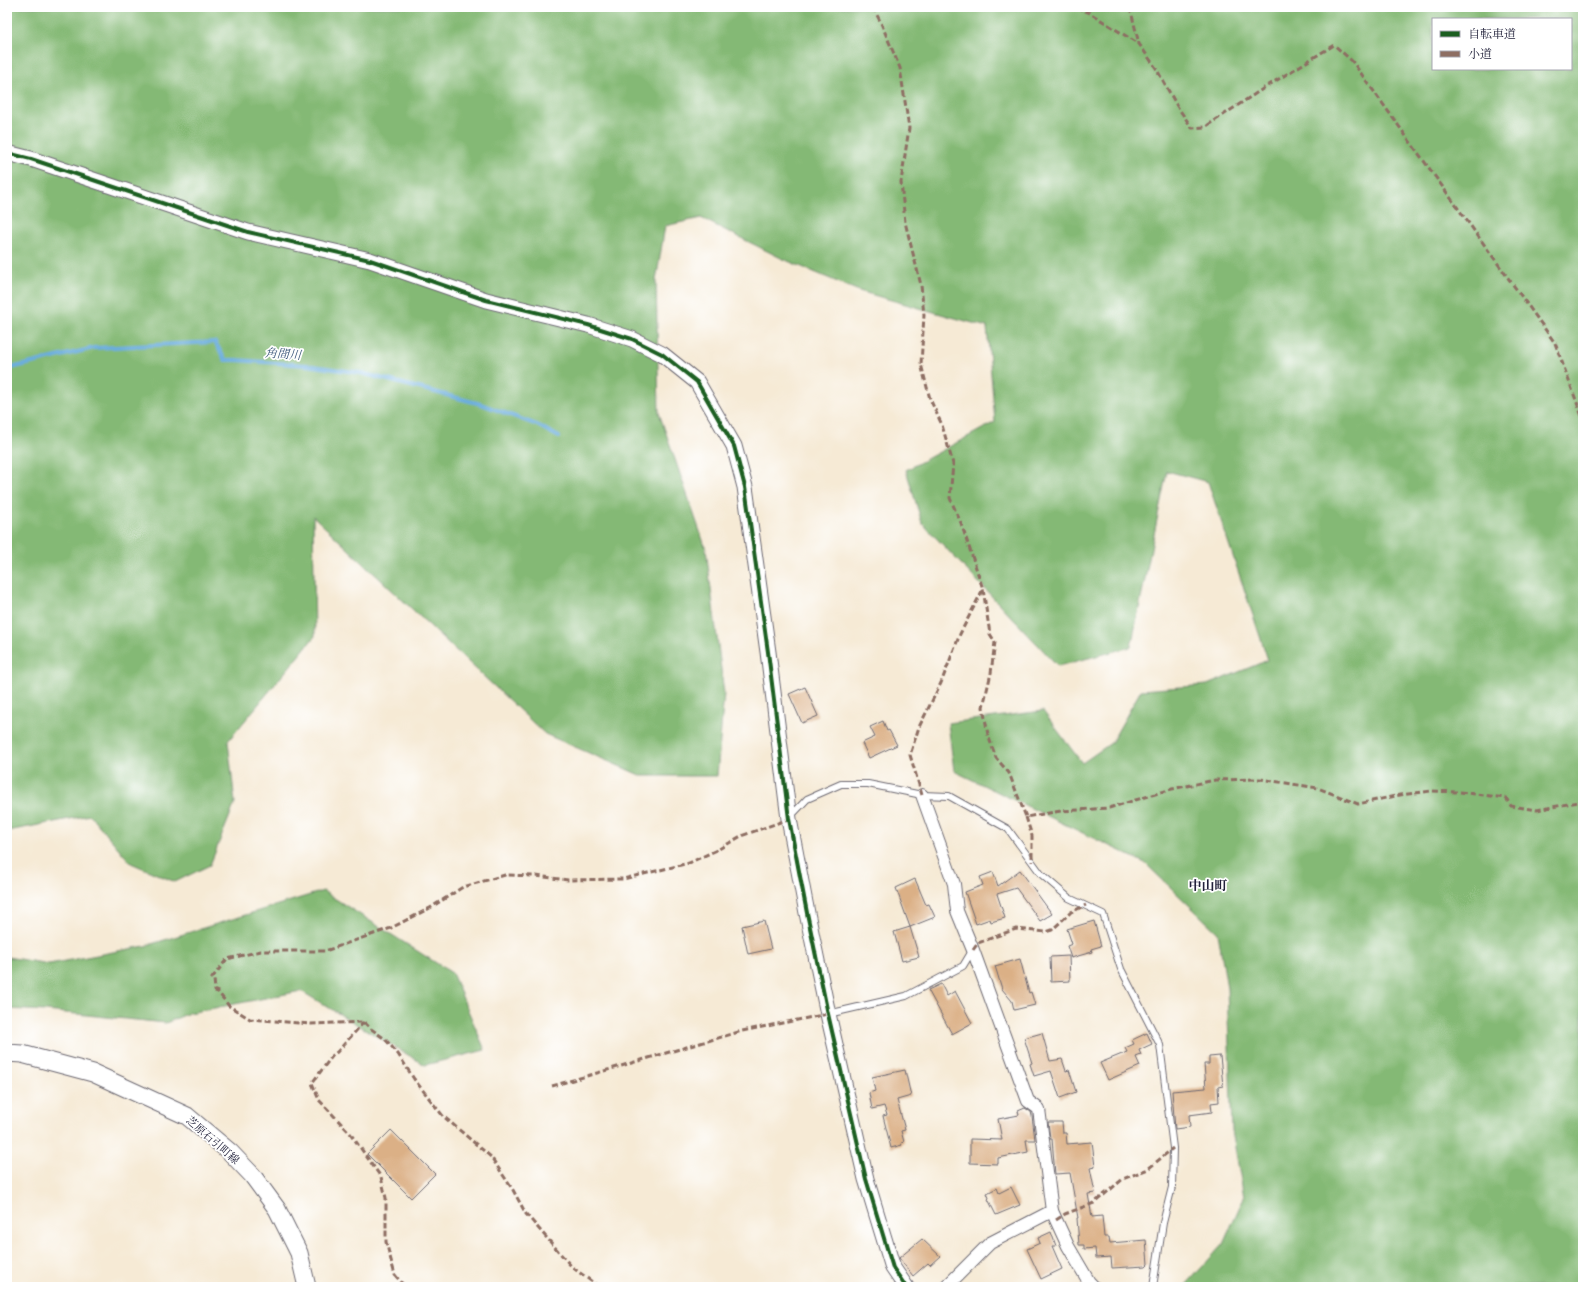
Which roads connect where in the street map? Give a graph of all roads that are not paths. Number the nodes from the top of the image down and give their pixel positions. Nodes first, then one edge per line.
1 (7, 153) edge
2 (922, 795) junction
3 (789, 819) junction
4 (973, 950) junction
5 (828, 1014) junction
6 (7, 1053) edge
7 (1052, 1211) junction
8 (307, 1287) edge
9 (906, 1287) edge
10 (946, 1287) edge
11 (1094, 1287) edge
12 (1153, 1287) edge

1 - 3 street
2 - 3 lane
2 - 4 street
2 - 12 lane
3 - 5 street
4 - 5 lane
4 - 7 street
5 - 9 street
6 - 8 main road, 芝原石引町線
7 - 10 street
7 - 11 street

